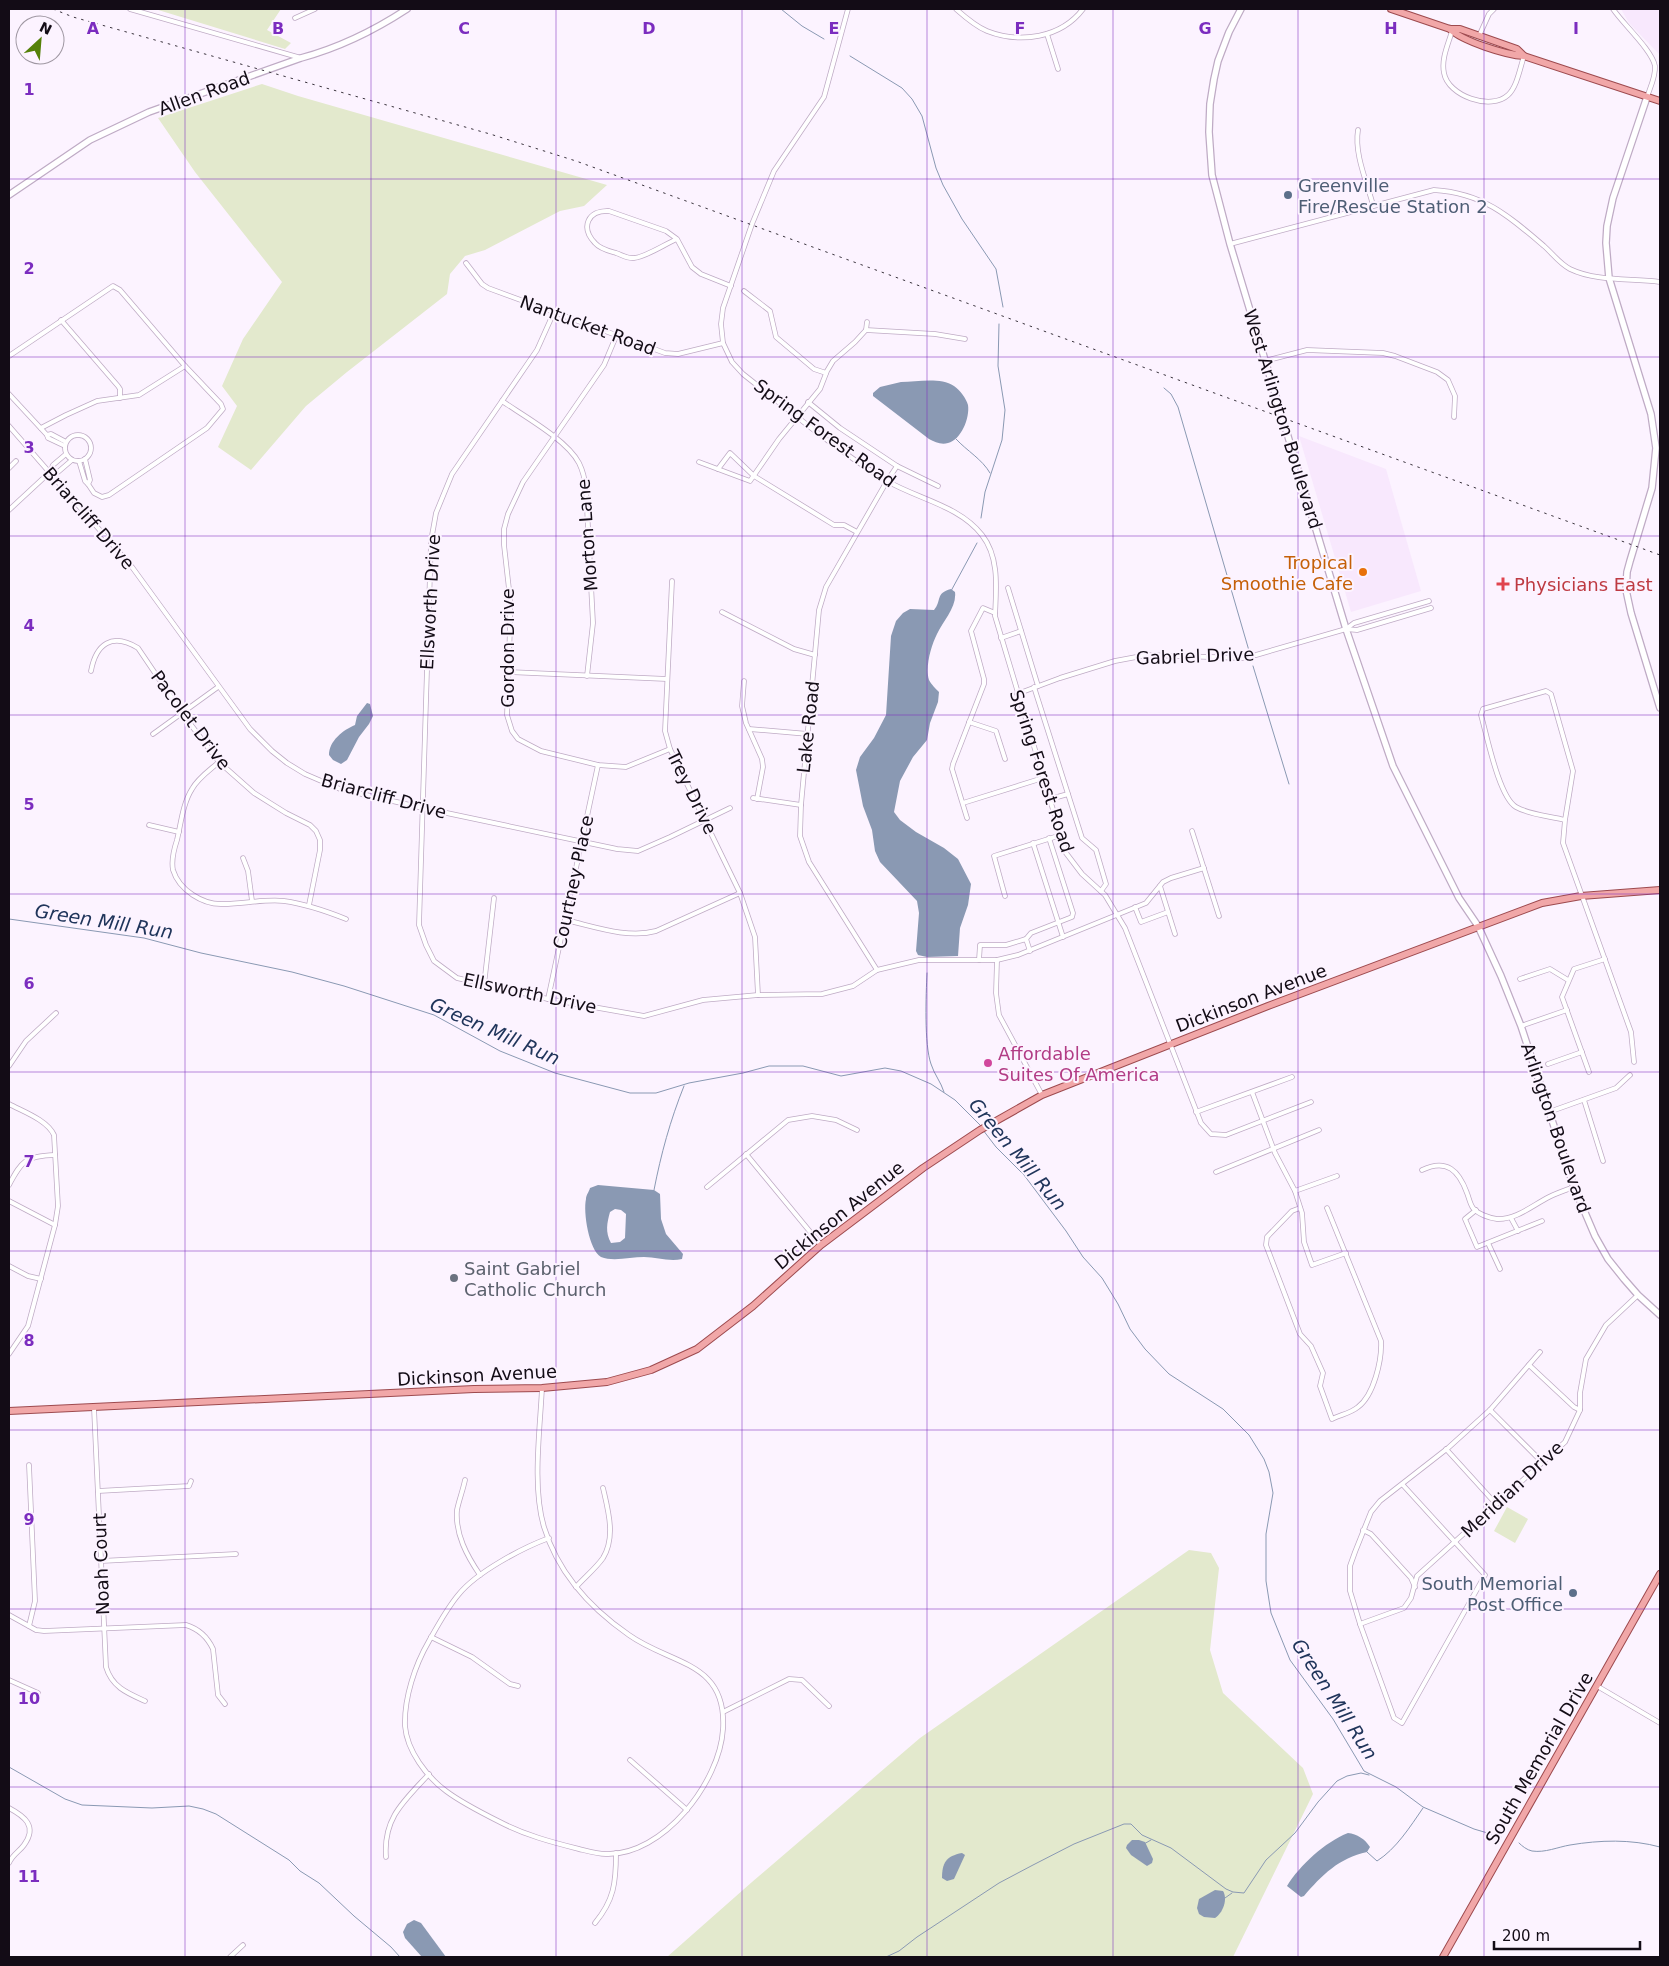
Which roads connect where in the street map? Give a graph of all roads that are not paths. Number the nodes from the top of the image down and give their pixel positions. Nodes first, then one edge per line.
1 (130, 9) edge
2 (315, 9) edge
3 (407, 9) edge
4 (848, 9) edge
5 (956, 9) edge
6 (1083, 9) edge
7 (1241, 9) edge
8 (1391, 9) edge
9 (1494, 9) edge
10 (1613, 9) edge
11 (295, 18) dead end
12 (1451, 30) junction
13 (1047, 34) junction
14 (1479, 36) junction
15 (1524, 56) junction
16 (301, 58) junction
17 (1058, 69) dead end
18 (1647, 97) junction
19 (1660, 101) edge
20 (1358, 130) dead end
21 (9, 195) edge
22 (1373, 204) junction
23 (676, 238) junction
24 (1230, 244) junction
25 (466, 263) dead end
26 (1609, 278) junction
27 (1660, 282) edge
28 (731, 286) junction
29 (744, 292) dead end
30 (554, 312) junction
31 (61, 320) junction
32 (867, 322) dead end
33 (866, 330) junction
34 (616, 334) junction
35 (965, 339) dead end
36 (723, 343) junction
37 (9, 356) edge
38 (1265, 361) junction
39 (185, 366) junction
40 (826, 373) junction
41 (9, 394) edge
42 (120, 398) junction
43 (502, 401) junction
44 (808, 402) junction
45 (797, 416) junction
46 (1454, 417) dead end
47 (9, 426) edge
48 (41, 428) junction
49 (554, 437) junction
50 (66, 444) junction
51 (66, 454) junction
52 (85, 459) junction
53 (72, 460) junction
54 (16, 461) dead end
55 (78, 461) junction
56 (699, 462) dead end
57 (897, 466) junction
58 (9, 468) edge
59 (718, 469) junction
60 (50, 472) junction
61 (754, 476) junction
62 (886, 481) junction
63 (88, 484) junction
64 (938, 486) dead end
65 (9, 510) edge
66 (857, 532) junction
67 (672, 581) dead end
68 (1008, 588) dead end
69 (1429, 601) dead end
70 (1431, 608) dead end
71 (722, 612) dead end
72 (995, 613) junction
73 (1346, 629) junction
74 (1022, 631) junction
75 (1001, 638) junction
76 (815, 655) junction
77 (91, 671) dead end
78 (509, 672) junction
79 (588, 676) junction
80 (667, 679) junction
81 (744, 681) dead end
82 (218, 687) junction
83 (1036, 687) junction
84 (1017, 694) junction
85 (1660, 708) edge
86 (182, 713) junction
87 (969, 722) junction
88 (749, 729) junction
89 (153, 734) dead end
90 (808, 734) junction
91 (670, 749) junction
92 (1005, 759) dead end
93 (219, 762) junction
94 (598, 765) junction
95 (1043, 778) junction
96 (1068, 794) junction
97 (1050, 799) junction
98 (963, 803) junction
99 (801, 805) junction
100 (423, 808) junction
101 (730, 808) dead end
102 (967, 818) dead end
103 (705, 819) junction
104 (1565, 820) junction
105 (149, 825) dead end
106 (1192, 831) dead end
107 (178, 832) junction
108 (1061, 835) junction
109 (1049, 838) junction
110 (582, 842) junction
111 (1033, 843) junction
112 (243, 858) dead end
113 (1204, 868) junction
114 (1160, 886) junction
115 (1660, 890) edge
116 (1101, 891) junction
117 (740, 893) junction
118 (1006, 896) dead end
119 (1582, 896) junction
120 (494, 898) dead end
121 (252, 901) junction
122 (309, 905) junction
123 (1135, 907) junction
124 (1168, 912) junction
125 (1118, 914) junction
126 (1220, 916) dead end
127 (346, 919) dead end
128 (565, 920) junction
129 (1059, 922) junction
130 (1478, 926) junction
131 (1175, 934) dead end
132 (1063, 937) junction
133 (1026, 939) junction
134 (1030, 951) junction
135 (1605, 959) junction
136 (979, 960) junction
137 (997, 960) junction
138 (877, 970) junction
139 (1520, 979) dead end
140 (1568, 980) junction
141 (484, 985) junction
142 (758, 995) junction
143 (548, 999) junction
144 (1567, 1010) junction
145 (56, 1013) dead end
146 (1521, 1026) junction
147 (1169, 1045) junction
148 (1582, 1052) junction
149 (1634, 1062) dead end
150 (1548, 1064) dead end
151 (9, 1066) edge
152 (1589, 1072) dead end
153 (1630, 1075) dead end
154 (1292, 1077) dead end
155 (1252, 1092) junction
156 (1042, 1096) junction
157 (1584, 1100) junction
158 (1311, 1102) dead end
159 (9, 1104) edge
160 (1196, 1112) junction
161 (1549, 1112) junction
162 (1262, 1121) junction
163 (858, 1130) dead end
164 (1319, 1130) dead end
165 (1273, 1148) junction
166 (746, 1154) junction
167 (55, 1155) junction
168 (1603, 1161) dead end
169 (1422, 1170) dead end
170 (1216, 1172) dead end
171 (1336, 1176) dead end
172 (9, 1185) edge
173 (1574, 1186) junction
174 (707, 1187) dead end
175 (1295, 1192) junction
176 (9, 1201) edge
177 (1300, 1208) junction
178 (1327, 1208) dead end
179 (1476, 1210) junction
180 (1511, 1218) junction
181 (1542, 1221) dead end
182 (55, 1225) junction
183 (1518, 1231) junction
184 (1488, 1243) junction
185 (821, 1245) junction
186 (1346, 1252) junction
187 (9, 1266) edge
188 (1500, 1269) dead end
189 (41, 1279) junction
190 (1638, 1295) junction
191 (1660, 1314) edge
192 (1540, 1352) dead end
193 (9, 1354) edge
194 (1529, 1365) junction
195 (542, 1388) junction
196 (94, 1408) junction
197 (1490, 1410) junction
198 (1580, 1410) junction
199 (9, 1411) edge
200 (1446, 1449) junction
201 (1542, 1462) junction
202 (29, 1465) dead end
203 (466, 1480) dead end
204 (191, 1481) dead end
205 (1402, 1484) junction
206 (603, 1488) dead end
207 (98, 1491) junction
208 (1496, 1504) junction
209 (1363, 1530) junction
210 (548, 1538) junction
211 (1455, 1542) junction
212 (236, 1554) dead end
213 (101, 1561) junction
214 (1660, 1574) edge
215 (480, 1575) junction
216 (1414, 1586) junction
217 (576, 1587) junction
218 (9, 1615) edge
219 (1360, 1624) junction
220 (29, 1626) junction
221 (103, 1629) junction
222 (431, 1637) junction
223 (9, 1680) edge
224 (518, 1686) dead end
225 (1597, 1686) junction
226 (38, 1693) dead end
227 (144, 1701) dead end
228 (225, 1704) dead end
229 (829, 1706) dead end
230 (723, 1712) junction
231 (1660, 1723) edge
232 (630, 1760) dead end
233 (429, 1774) junction
234 (9, 1808) edge
235 (687, 1810) junction
236 (9, 1851) edge
237 (616, 1853) junction
238 (13, 1855) junction
239 (386, 1857) dead end
240 (9, 1863) edge
241 (595, 1923) dead end
242 (242, 1945) dead end
243 (230, 1957) edge
244 (1443, 1957) edge

1 - 16 street
2 - 11 street
3 - 16 main road, Allen Road
4 - 28 street, Spring Forest Road
5 - 13 street
6 - 13 street
7 - 24 main road, West Arlington Boulevard
8 - 12 main road
9 - 14 street
10 - 18 street
12 - 14 main road
12 - 15 main road
12 - 15 street
13 - 17 street
14 - 15 main road
15 - 18 main road
16 - 21 main road, Allen Road
18 - 19 main road
18 - 26 main road
20 - 22 street
22 - 24 street
22 - 26 street
23 - 23 street
23 - 28 street
24 - 38 main road, West Arlington Boulevard
25 - 30 street, Nantucket Road
26 - 27 street
26 - 85 main road
28 - 36 street, Spring Forest Road
29 - 40 street
30 - 34 street, Nantucket Road
30 - 43 street, Ellsworth Drive
31 - 37 street
31 - 39 street
31 - 42 street
32 - 33 street
33 - 35 street
33 - 40 street
34 - 36 street, Nantucket Road
34 - 49 street, Gordon Drive
36 - 45 street, Spring Forest Road
38 - 46 street
38 - 73 main road, West Arlington Boulevard
39 - 42 street
39 - 63 street
40 - 44 street
41 - 48 street
42 - 48 street
43 - 49 street, Morton Lane
43 - 100 street, Ellsworth Drive
44 - 45 street
44 - 57 street
45 - 61 street
45 - 62 street, Spring Forest Road
47 - 60 street, Briarcliff Drive
48 - 50 street
49 - 78 street, Gordon Drive
49 - 79 street, Morton Lane
50 - 51 street
50 - 52 street
51 - 53 street
51 - 60 street
52 - 55 street
52 - 63 street
53 - 55 street
53 - 60 street
54 - 58 street
55 - 63 street
56 - 59 street
57 - 62 street, Lake Road
57 - 64 street
59 - 61 street
59 - 61 street
60 - 65 street
60 - 82 street, Briarcliff Drive
61 - 66 street
62 - 66 street, Lake Road
62 - 72 street, Spring Forest Road
66 - 76 street, Lake Road
67 - 80 street, Trey Drive
68 - 74 street
69 - 73 street
70 - 73 street
71 - 76 street
72 - 75 street, Spring Forest Road
72 - 87 street
73 - 83 street, Gabriel Drive
73 - 130 main road, West Arlington Boulevard
74 - 75 street
74 - 83 street
75 - 84 street, Spring Forest Road
76 - 90 street, Lake Road
77 - 86 street, Pacolet Drive
78 - 79 street
78 - 94 street, Gordon Drive
79 - 80 street
80 - 91 street, Trey Drive
81 - 88 street
82 - 86 street
82 - 100 street, Briarcliff Drive
83 - 84 street, Gabriel Drive
83 - 96 street
84 - 95 street, Spring Forest Road
86 - 89 street
86 - 93 street, Pacolet Drive
87 - 92 street
87 - 98 street
88 - 90 street
88 - 99 street
90 - 99 street, Lake Road
91 - 94 street, Gordon Drive
91 - 103 street, Trey Drive
93 - 107 street
93 - 122 street, Pacolet Drive
94 - 110 street, Courtney Place
95 - 97 street, Spring Forest Road
95 - 98 street
96 - 97 street
96 - 116 street
97 - 108 street, Spring Forest Road
98 - 102 street
99 - 138 street, Lake Road
100 - 110 street, Briarcliff Drive
100 - 141 street, Ellsworth Drive
101 - 103 street, Briarcliff Drive
103 - 110 street, Briarcliff Drive
103 - 117 street, Trey Drive
104 - 104 street
104 - 119 street
105 - 107 street
106 - 113 street
107 - 121 street
108 - 109 street
108 - 116 street, Spring Forest Road
109 - 111 street
109 - 129 street
110 - 128 street, Courtney Place
111 - 118 street
111 - 129 street
112 - 121 street
113 - 114 street, Ellsworth Drive
113 - 126 street
114 - 123 street, Ellsworth Drive
114 - 124 street
115 - 119 main road, Dickinson Avenue
116 - 125 street, Spring Forest Road
117 - 128 street
117 - 142 street, Trey Drive
119 - 130 main road, Dickinson Avenue
119 - 135 street
120 - 141 street
121 - 122 street
122 - 127 street
123 - 124 street
123 - 125 street, Ellsworth Drive
124 - 131 street
125 - 132 street, Ellsworth Drive
125 - 147 street, Spring Forest Road
128 - 143 street, Courtney Place
129 - 132 street
129 - 133 street
130 - 146 main road, Arlington Boulevard
130 - 147 main road, Dickinson Avenue
132 - 134 street, Ellsworth Drive
133 - 134 street
133 - 136 street
134 - 137 street, Ellsworth Drive
135 - 140 street
135 - 149 street
136 - 137 street, Ellsworth Drive
136 - 138 street, Ellsworth Drive
137 - 156 street
138 - 142 street, Ellsworth Drive
139 - 140 street
140 - 144 street
141 - 143 street, Ellsworth Drive
142 - 143 street, Ellsworth Drive
144 - 146 street
144 - 148 street
145 - 151 street
146 - 161 main road, Arlington Boulevard
147 - 156 main road, Dickinson Avenue
147 - 160 street, Spring Forest Road
148 - 150 street
148 - 152 street
153 - 157 street
154 - 155 street
155 - 160 street
155 - 162 street
156 - 185 main road, Dickinson Avenue
157 - 161 street
157 - 168 street
158 - 162 street
159 - 167 street
160 - 162 street, Spring Forest Road
161 - 173 main road, Arlington Boulevard
162 - 165 street
163 - 166 street
164 - 165 street
165 - 170 street
165 - 175 street
166 - 174 street
166 - 185 street
167 - 172 street
167 - 182 street
169 - 179 street
171 - 175 street
173 - 180 street
173 - 190 main road, Arlington Boulevard
175 - 177 street
176 - 182 street
177 - 186 street
177 - 186 street
178 - 186 street
179 - 180 street
179 - 184 street
180 - 183 street
181 - 183 street
182 - 189 street
183 - 184 street
184 - 188 street
185 - 195 main road, Dickinson Avenue
187 - 189 street
189 - 193 street
190 - 191 main road, Arlington Boulevard
190 - 198 street, Meridian Drive
192 - 194 street
194 - 197 street
194 - 198 street
195 - 196 main road, Dickinson Avenue
195 - 210 street
196 - 199 main road, Dickinson Avenue
196 - 207 street, Noah Court
197 - 200 street
197 - 201 street
198 - 201 street, Meridian Drive
200 - 205 street
200 - 208 street
201 - 208 street, Meridian Drive
202 - 220 street
203 - 215 street
204 - 207 street
205 - 209 street
205 - 211 street
206 - 217 street
207 - 213 street, Noah Court
208 - 211 street, Meridian Drive
209 - 216 street
209 - 219 street
210 - 215 street
210 - 217 street
211 - 216 street, Meridian Drive
211 - 219 street
212 - 213 street
213 - 221 street, Noah Court
214 - 225 main road, South Memorial Drive
215 - 222 street
216 - 219 street, Meridian Drive
217 - 230 street
218 - 220 street
220 - 221 street
221 - 227 street, Noah Court
221 - 228 street
222 - 224 street
222 - 233 street
223 - 226 street
225 - 231 street
225 - 244 main road, South Memorial Drive
229 - 230 street
230 - 235 street
232 - 235 street
233 - 237 street
233 - 239 street
234 - 238 street
235 - 237 street
236 - 238 street
237 - 241 street
238 - 240 street
242 - 243 street

